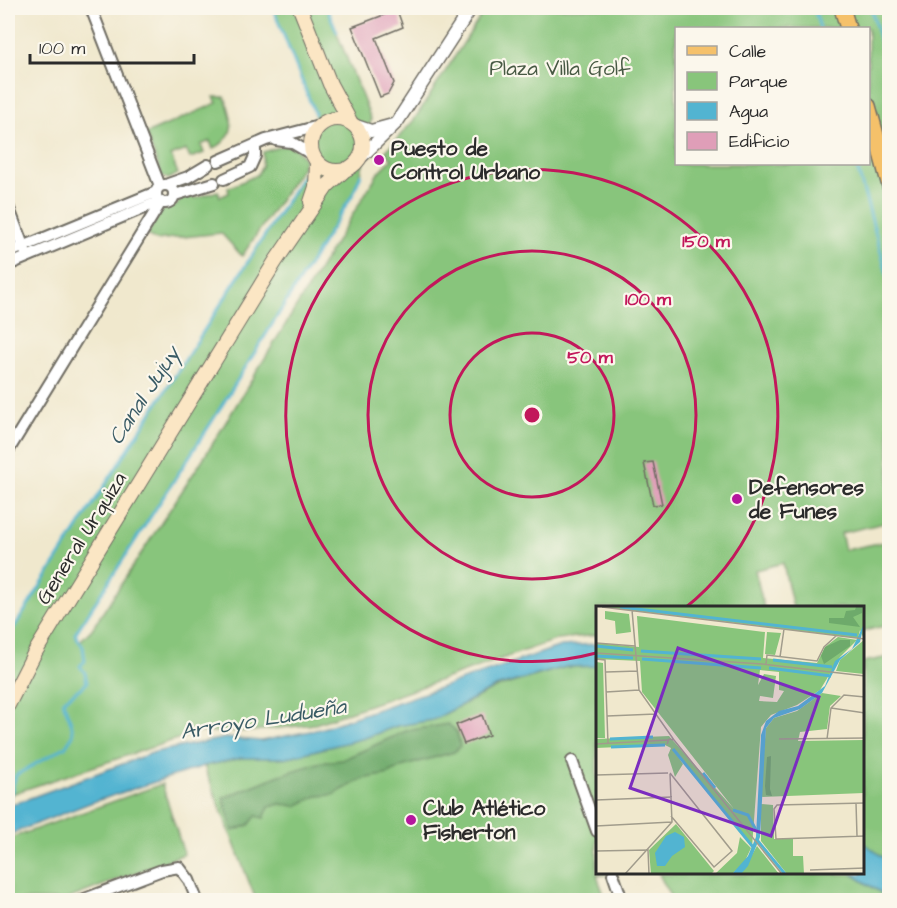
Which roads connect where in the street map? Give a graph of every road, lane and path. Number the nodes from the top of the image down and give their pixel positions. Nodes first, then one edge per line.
1 (91, 8) edge
2 (300, 8) edge
3 (471, 8) edge
4 (842, 8) edge
5 (848, 27) edge
6 (325, 71) junction
7 (870, 113) edge
8 (321, 124) junction
9 (394, 124) junction
10 (353, 125) junction
11 (267, 140) junction
12 (255, 145) junction
13 (315, 158) junction
14 (359, 159) junction
15 (346, 170) junction
16 (196, 172) junction
17 (890, 186) edge
18 (201, 187) junction
19 (161, 193) junction
20 (8, 206) edge
21 (308, 212) junction
22 (25, 252) junction
23 (8, 253) edge
24 (8, 265) edge
25 (8, 451) edge
26 (8, 705) edge
27 (572, 761) dead end
28 (596, 828) edge
29 (614, 875) edge
30 (82, 900) edge
31 (197, 900) edge
32 (622, 900) edge

1 - 19 street
2 - 6 main road
3 - 9 street
4 - 5 main road
6 - 8 main road
6 - 10 main road
7 - 17 main road
8 - 10 main road
8 - 11 street
8 - 13 main road
9 - 10 street
9 - 14 street
10 - 14 main road
11 - 12 street
11 - 13 street
12 - 16 street
12 - 18 street
13 - 15 main road
13 - 21 main road, General Urquiza
14 - 15 main road
15 - 21 main road, General Urquiza
16 - 18 street
16 - 19 street
18 - 19 street
19 - 22 street
19 - 25 street
20 - 22 street
21 - 26 main road, General Urquiza
22 - 23 street
22 - 24 street
27 - 28 street
29 - 32 street
30 - 31 street

